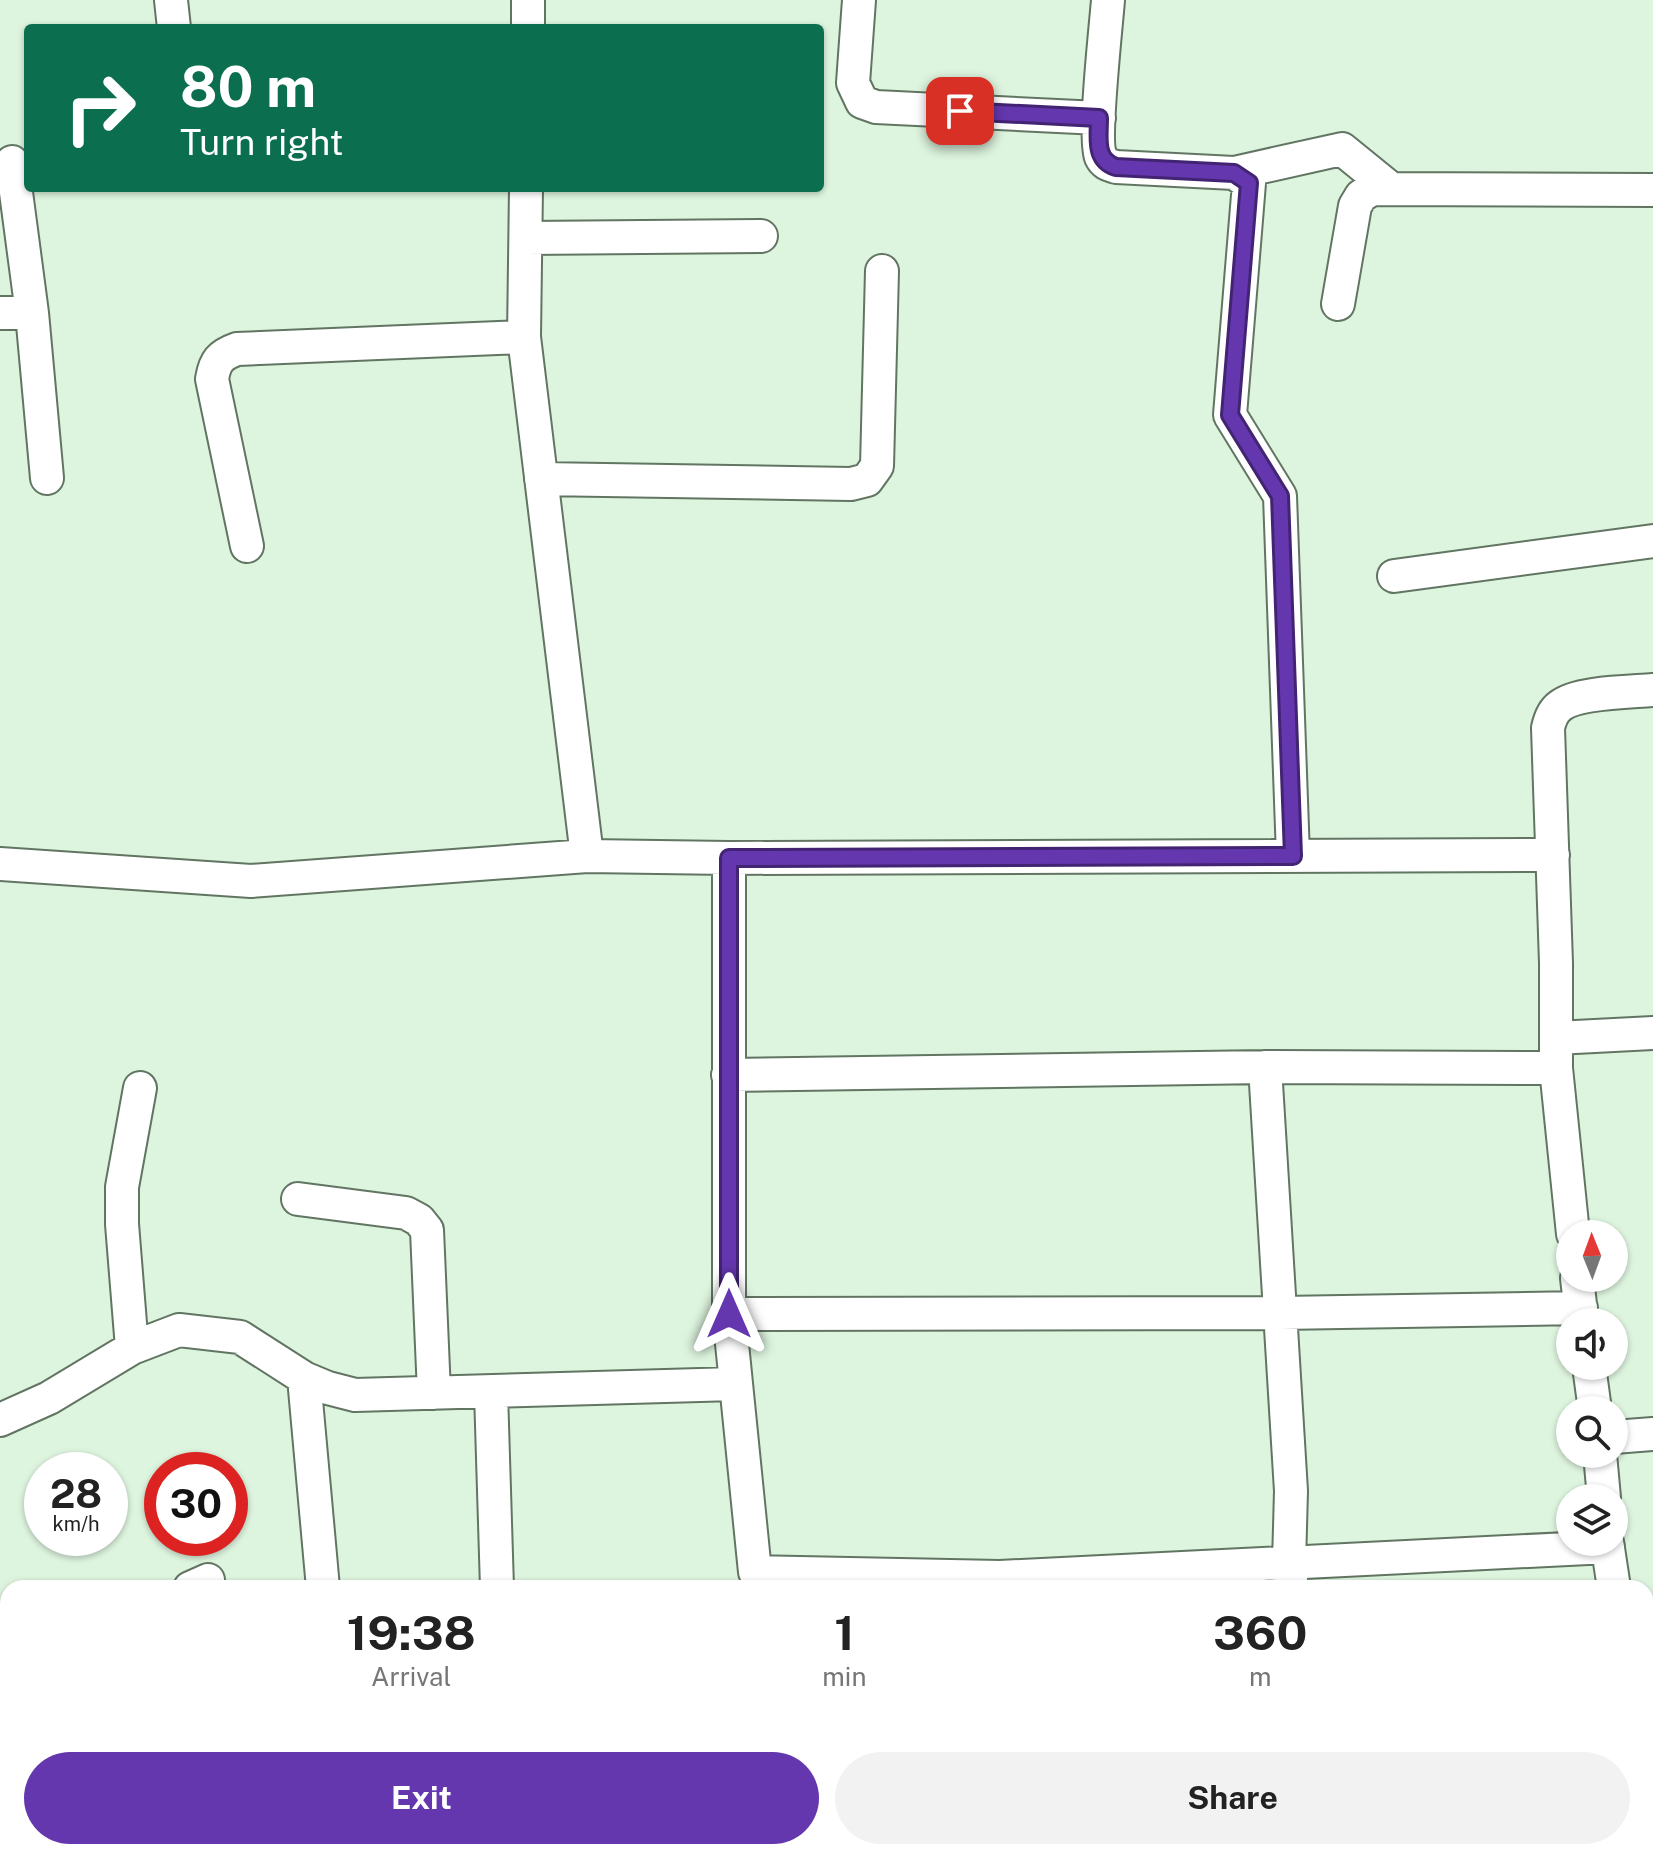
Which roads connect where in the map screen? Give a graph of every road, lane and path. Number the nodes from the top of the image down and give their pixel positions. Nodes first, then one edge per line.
1 (171, 0) edge
2 (528, 0) edge
3 (859, 0) edge
4 (1108, 0) edge
5 (174, 24) edge
6 (528, 24) edge
7 (1099, 118) junction
8 (13, 162) edge
9 (1234, 173) junction
10 (1390, 188) junction
11 (1653, 190) edge
12 (526, 192) edge
13 (761, 236) dead end
14 (526, 238) junction
15 (882, 271) dead end
16 (1338, 304) dead end
17 (0, 313) edge
18 (32, 313) junction
19 (524, 337) junction
20 (47, 478) dead end
21 (541, 479) junction
22 (1653, 541) edge
23 (247, 546) dead end
24 (1394, 576) dead end
25 (1653, 690) edge
26 (1553, 855) junction
27 (587, 856) junction
28 (1293, 856) junction
29 (729, 858) junction
30 (0, 864) edge
31 (1653, 1033) edge
32 (1556, 1053) junction
33 (1265, 1067) junction
34 (728, 1075) junction
35 (140, 1088) dead end
36 (298, 1199) dead end
37 (1572, 1220) edge
38 (1580, 1303) edge
39 (1281, 1313) junction
40 (729, 1314) junction
41 (132, 1348) junction
42 (304, 1378) junction
43 (735, 1384) junction
44 (491, 1392) junction
45 (434, 1393) junction
46 (0, 1420) edge
47 (1653, 1434) edge
48 (1628, 1436) edge
49 (1556, 1549) edge
50 (1609, 1556) edge
51 (1290, 1575) edge
52 (322, 1580) edge
53 (497, 1580) edge
54 (951, 1580) edge
55 (1083, 1580) edge
56 (1613, 1580) edge

1 - 5 street
2 - 6 street
3 - 7 street
4 - 7 street
7 - 9 street
8 - 18 street
9 - 10 street
9 - 28 street
10 - 11 street
10 - 16 street
12 - 14 street
13 - 14 street
14 - 19 street
15 - 21 street
17 - 18 street
18 - 20 street
19 - 21 street
19 - 23 street
21 - 27 street
22 - 24 street
25 - 26 street
26 - 28 street
26 - 32 street
27 - 29 street
27 - 30 street
28 - 29 street
29 - 34 street
31 - 32 street
32 - 33 street
32 - 37 street
33 - 34 street
33 - 39 street
34 - 40 street
35 - 41 street
36 - 45 street
38 - 39 street
39 - 40 street
39 - 51 street
40 - 43 street
41 - 42 street
41 - 46 street
42 - 45 street
42 - 52 street
43 - 44 street
43 - 54 street
44 - 45 street
44 - 53 street
47 - 48 street
49 - 51 street
50 - 56 street
51 - 55 street

